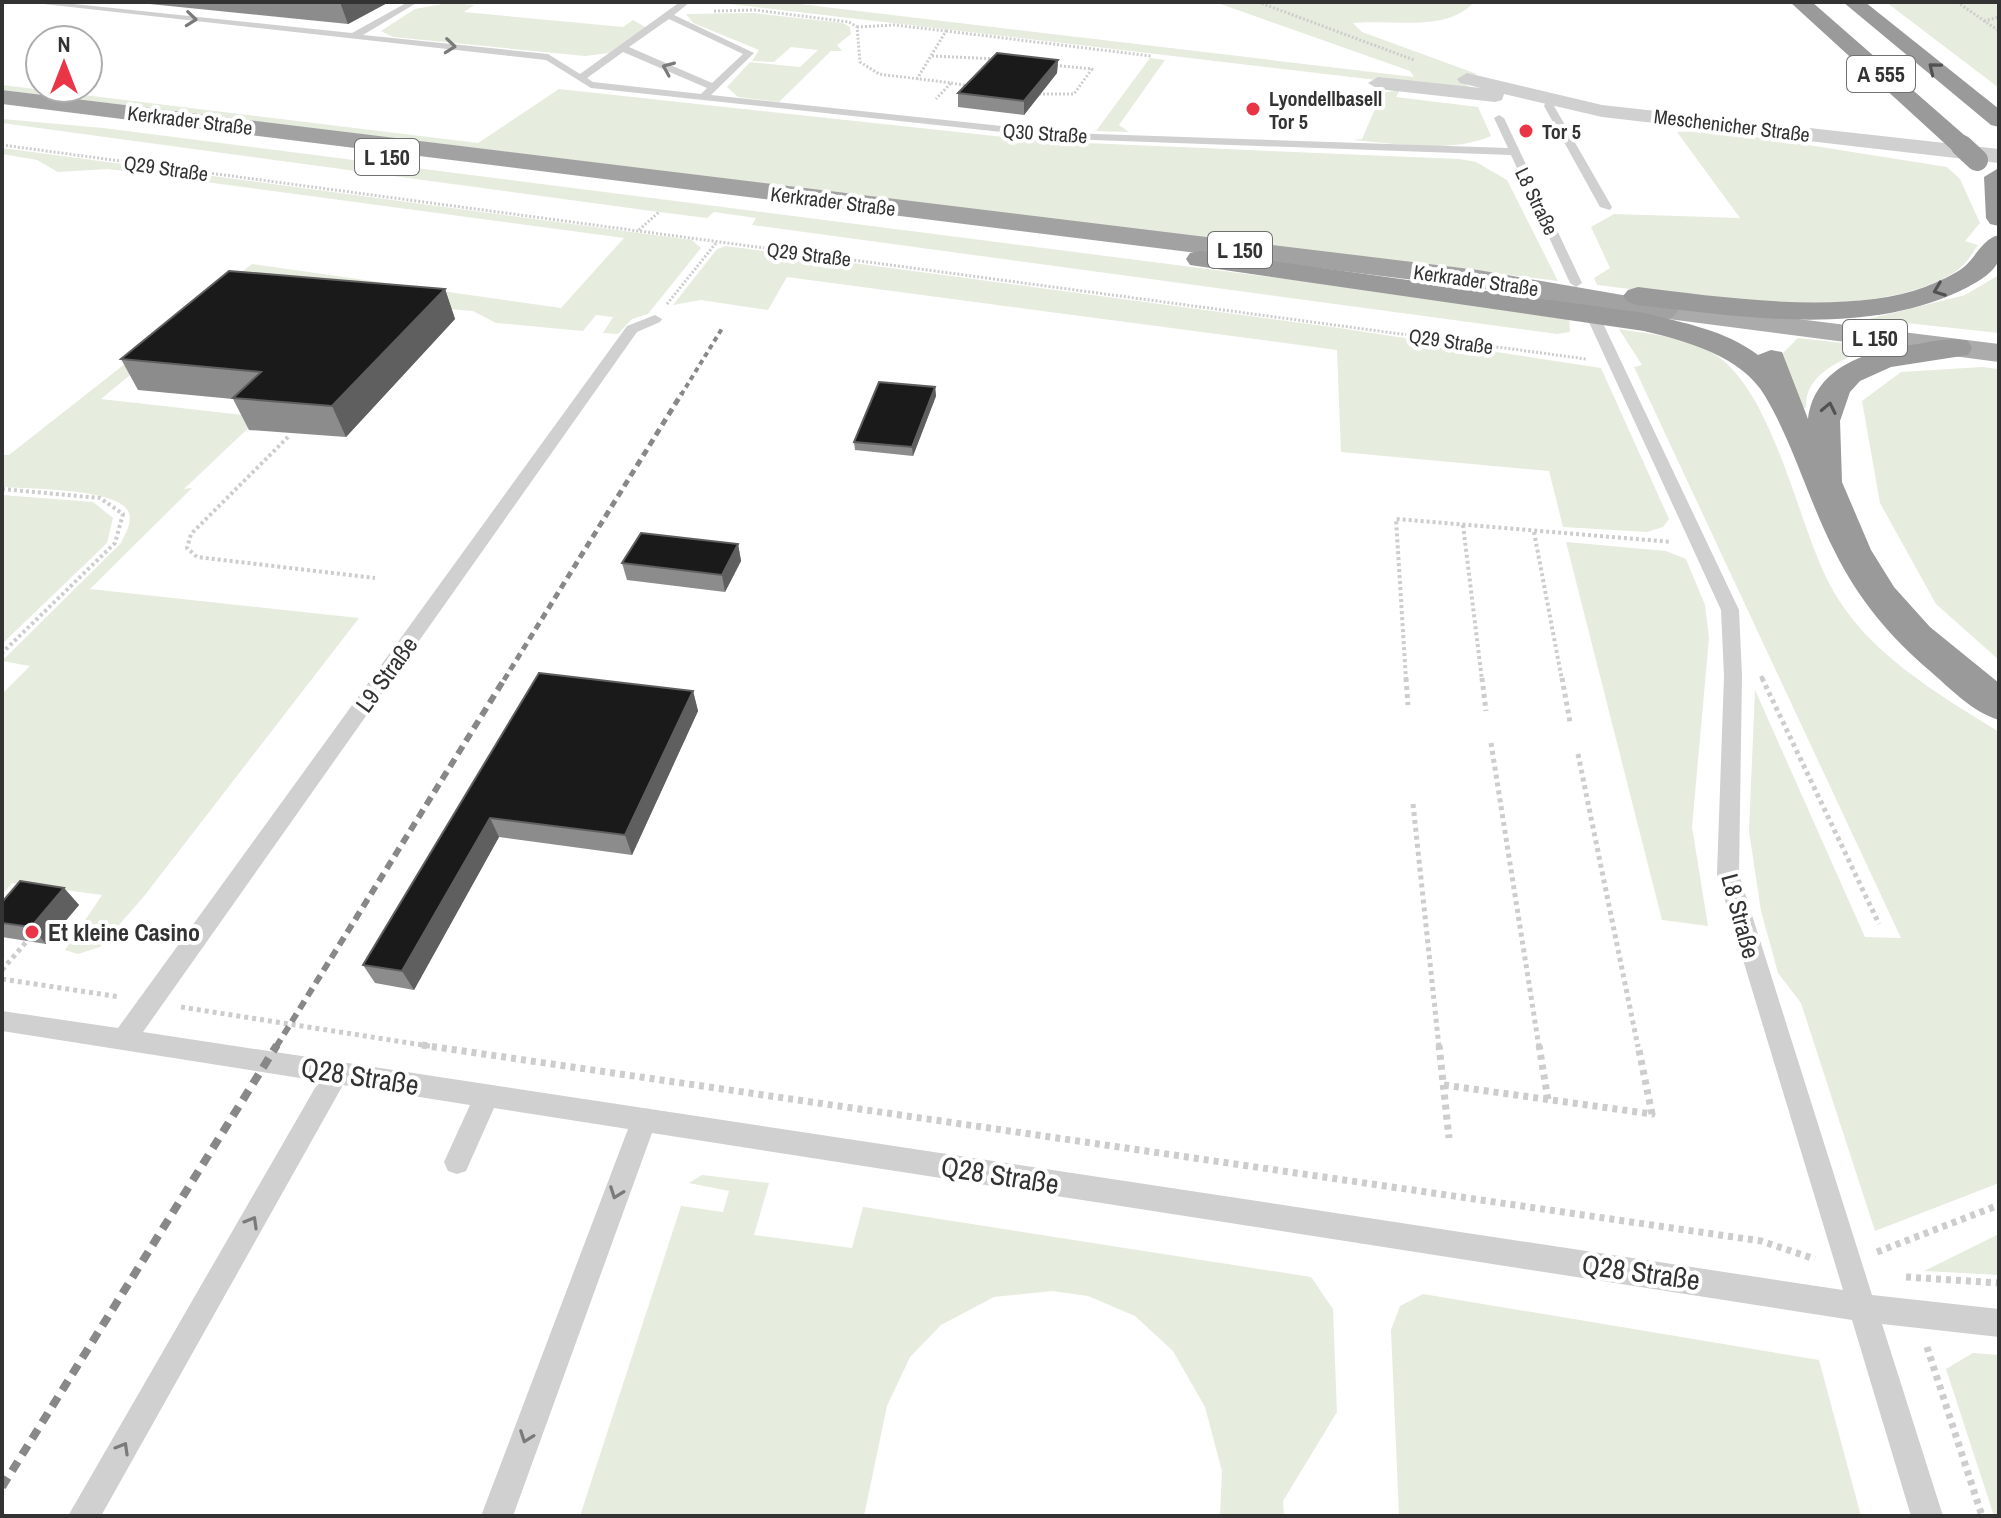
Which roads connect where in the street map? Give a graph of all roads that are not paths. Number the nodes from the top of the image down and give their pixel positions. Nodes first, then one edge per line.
1 (30, 2) edge
2 (139, 2) edge
3 (413, 2) edge
4 (425, 2) edge
5 (686, 2) edge
6 (1800, 2) edge
7 (1853, 2) edge
8 (118, 12) junction
9 (670, 14) junction
10 (354, 36) junction
11 (623, 48) junction
12 (579, 79) junction
13 (1467, 79) road end
14 (1378, 83) dead end
15 (713, 87) junction
16 (1501, 94) junction
17 (2, 97) edge
18 (703, 97) junction
19 (1551, 101) junction
20 (2, 108) edge
21 (1499, 118) joint
22 (1999, 120) edge
23 (1514, 152) junction
24 (1987, 164) edge
25 (1606, 207) dead end
26 (1999, 218) edge
27 (1999, 243) edge
28 (1200, 259) junction
29 (1478, 279) junction
30 (1576, 283) dead end
31 (1663, 311) junction
32 (655, 319) road end
33 (1595, 320) dead end
34 (1793, 328) junction
35 (1957, 348) junction
36 (1999, 353) edge
37 (1775, 387) junction
38 (1826, 485) junction
39 (1999, 705) edge
40 (2, 1021) edge
41 (124, 1039) junction
42 (337, 1072) junction
43 (487, 1095) junction
44 (644, 1120) junction
45 (457, 1162) dead end
46 (1864, 1308) junction
47 (1999, 1323) edge
48 (84, 1516) edge
49 (497, 1516) edge
50 (1927, 1516) edge

1 - 8 lane
2 - 8 lane
3 - 4 lane
3 - 10 lane
5 - 9 lane
6 - 24 highway, A 555
22 -> 7 highway, A 555
8 -> 10 lane
9 - 11 lane
9 - 15 lane
10 -> 12 lane
11 - 12 lane
15 -> 11 lane
12 - 18 lane, Q30 Straße
13 - 16 street, Meschenicher Straße
14 - 16 street
15 - 18 lane
16 - 19 street, Meschenicher Straße
16 - 21 street
17 - 29 highway, Kerkrader Straße / L 150
18 - 23 lane, Q30 Straße
19 - 24 street, Meschenicher Straße
19 - 25 lane
20 - 28 highway, Kerkrader Straße / L 150
21 - 23 lane, L8 Straße
23 - 30 lane, L8 Straße
24 - 26 highway
27 -> 29 highway
28 - 31 highway, Kerkrader Straße / L 150
28 - 37 highway
29 - 31 highway, Kerkrader Straße / L 150
31 - 34 main road, Kerkrader Straße / L 150
32 - 41 lane, L9 Straße
33 - 46 lane, L8 Straße
34 - 35 main road, Kerkrader Straße / L 150
34 - 37 highway
35 - 36 main road, Kerkrader Straße / L 150
38 -> 35 highway
37 - 38 highway
38 - 39 highway
40 - 41 lane, Q28 Straße
41 - 42 lane, Q28 Straße
42 - 43 lane, Q28 Straße
48 -> 42 lane
43 - 44 lane, Q28 Straße
43 - 45 lane
44 - 46 lane, Q28 Straße
44 -> 49 lane
46 - 47 lane, Q28 Straße
46 - 50 lane, L8 Straße

